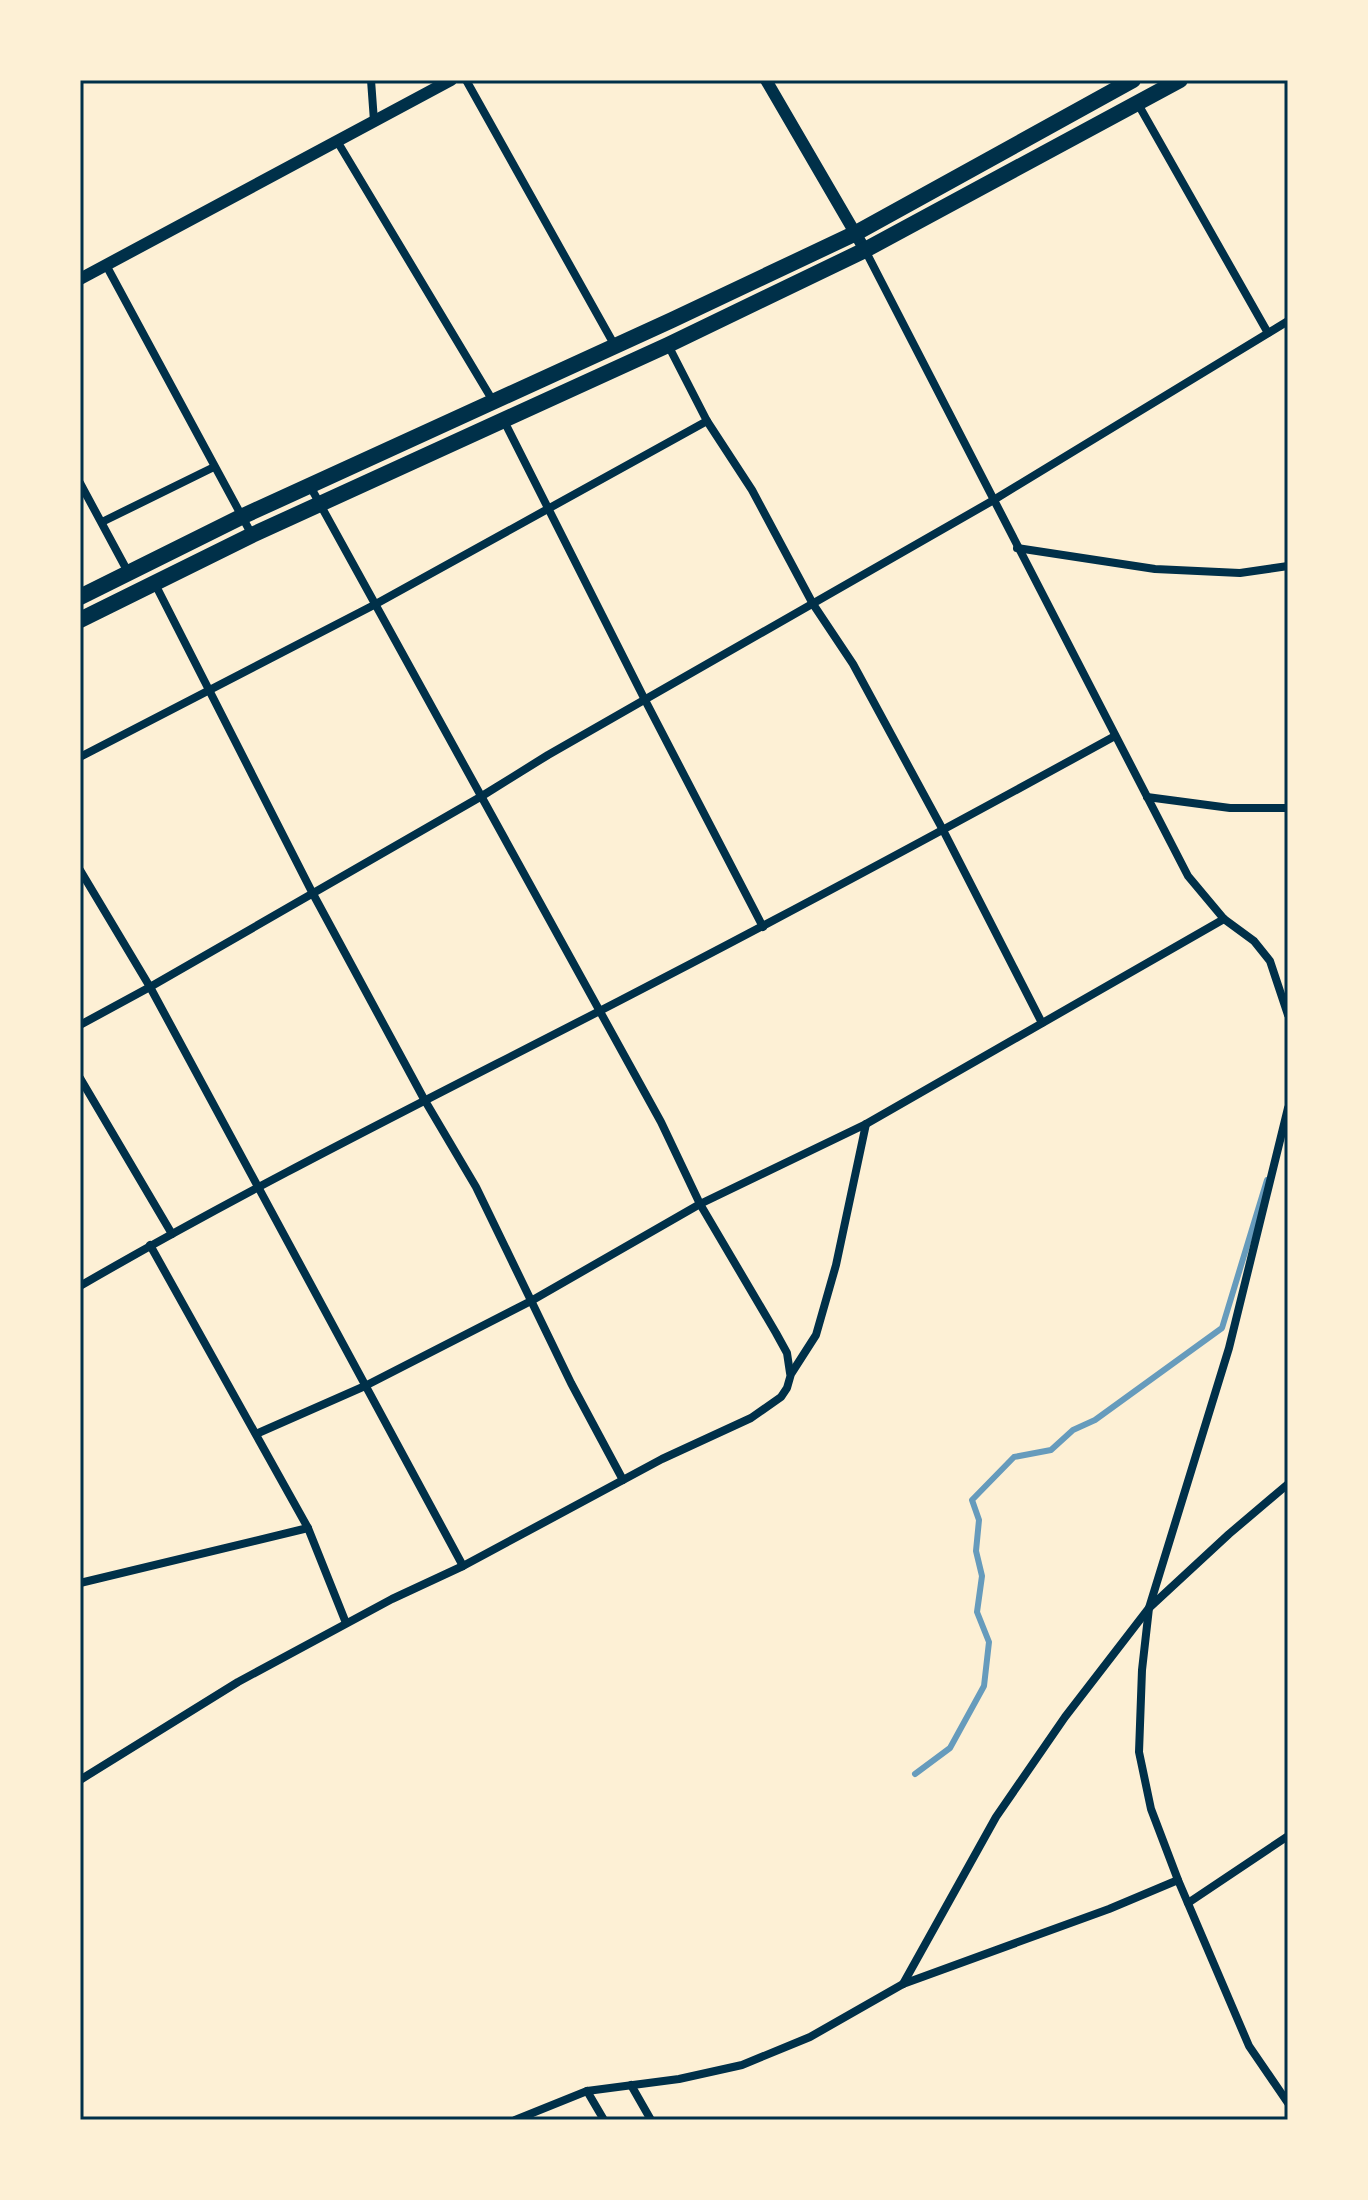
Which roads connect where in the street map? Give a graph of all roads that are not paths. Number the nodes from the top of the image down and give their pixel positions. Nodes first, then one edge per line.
1 (371, 80) edge
2 (451, 80) edge
3 (466, 80) edge
4 (766, 80) edge
5 (1180, 80) edge
6 (1128, 81) edge
7 (1138, 104) junction
8 (374, 121) junction
9 (337, 141) junction
10 (856, 233) junction
11 (865, 250) junction
12 (106, 265) junction
13 (80, 279) edge
14 (1288, 321) edge
15 (1268, 333) junction
16 (668, 345) junction
17 (615, 346) junction
18 (493, 401) junction
19 (503, 419) junction
20 (707, 421) junction
21 (214, 467) junction
22 (80, 483) edge
23 (310, 486) junction
24 (992, 501) junction
25 (319, 506) junction
26 (549, 506) junction
27 (241, 517) junction
28 (102, 522) junction
29 (252, 535) junction
30 (1017, 548) junction
31 (1288, 566) edge
32 (128, 572) junction
33 (154, 582) junction
34 (80, 597) edge
35 (813, 604) junction
36 (374, 605) junction
37 (80, 620) edge
38 (209, 689) junction
39 (645, 700) junction
40 (1115, 736) junction
41 (80, 757) edge
42 (482, 796) junction
43 (1147, 797) junction
44 (1288, 808) edge
45 (943, 830) junction
46 (80, 870) edge
47 (312, 892) junction
48 (1224, 919) junction
49 (763, 927) junction
50 (150, 987) junction
51 (600, 1011) junction
52 (1288, 1015) edge
53 (1042, 1023) junction
54 (80, 1025) edge
55 (80, 1078) edge
56 (424, 1099) junction
57 (1288, 1108) edge
58 (866, 1124) junction
59 (257, 1188) junction
60 (700, 1204) junction
61 (172, 1234) junction
62 (150, 1245) junction
63 (80, 1286) edge
64 (531, 1301) junction
65 (791, 1374) junction
66 (365, 1386) junction
67 (256, 1434) junction
68 (623, 1480) junction
69 (1288, 1484) edge
70 (308, 1528) junction
71 (463, 1566) junction
72 (80, 1583) edge
73 (1149, 1608) junction
74 (346, 1623) junction
75 (80, 1780) edge
76 (1288, 1836) edge
77 (1178, 1880) junction
78 (1188, 1903) junction
79 (903, 1984) junction
80 (631, 2085) junction
81 (587, 2091) junction
82 (1288, 2103) edge
83 (515, 2120) edge
84 (604, 2120) edge
85 (651, 2120) edge

1 - 8 street
2 - 8 street
3 - 17 street
4 - 10 street
5 - 7 main road
6 - 10 main road
7 - 11 main road
7 - 15 street
8 - 9 street
9 - 12 street
9 - 18 street
10 - 11 street
10 - 17 main road
11 - 16 main road
11 - 24 street
12 - 13 street
12 - 21 street
14 - 15 street
15 - 24 street
16 - 19 main road
16 - 20 street
17 - 18 main road
18 - 23 main road
19 - 25 main road
19 - 26 street
20 - 26 street
20 - 35 street
21 - 27 street
21 - 28 street
22 - 28 street
23 - 25 street
23 - 27 main road
24 - 30 street
24 - 35 street
25 - 29 main road
25 - 36 street
26 - 36 street
26 - 39 street
27 - 29 street
27 - 32 main road
28 - 32 street
29 - 33 main road
30 - 31 street
30 - 40 street
32 - 34 main road
33 - 37 main road
33 - 38 street
35 - 39 street
35 - 45 street
36 - 38 street
36 - 42 street
38 - 41 street
38 - 47 street
39 - 42 street
39 - 49 street
40 - 43 street
40 - 45 street
42 - 47 street
42 - 51 street
43 - 44 street
43 - 48 street
45 - 49 street
45 - 53 street
46 - 50 street
47 - 50 street
47 - 56 street
48 - 52 street
48 - 53 street
49 - 51 street
50 - 54 street
50 - 59 street
51 - 56 street
51 - 60 street
53 - 58 street
55 - 61 street
56 - 59 street
56 - 64 street
57 - 73 street
58 - 60 street
58 - 65 street
59 - 61 street
59 - 66 street
60 - 64 street
60 - 65 street
61 - 62 street
62 - 63 street
62 - 67 street
64 - 66 street
64 - 68 street
65 - 68 street
66 - 67 street
66 - 71 street
67 - 70 street
68 - 71 street
69 - 73 street
70 - 72 street
70 - 74 street
71 - 74 street
73 - 77 street
73 - 79 street
74 - 75 street
76 - 78 street
77 - 78 street
77 - 79 street
78 - 82 street
79 - 80 street
80 - 81 street
80 - 85 street
81 - 83 street
81 - 84 street

